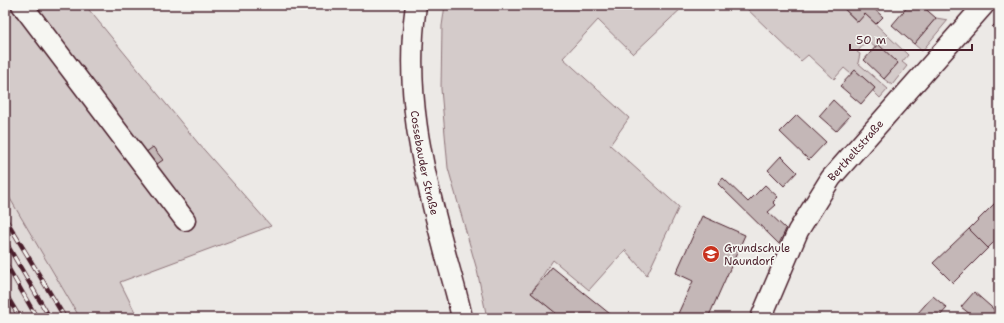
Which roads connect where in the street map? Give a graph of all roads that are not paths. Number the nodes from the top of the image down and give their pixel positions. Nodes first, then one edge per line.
1 (22, 5) edge
2 (416, 5) edge
3 (984, 5) edge
4 (185, 220) dead end
5 (462, 318) edge
6 (761, 318) edge

1 - 4 street
2 - 5 street, Cossebauder Straße
3 - 6 street, Bertheltstraße

